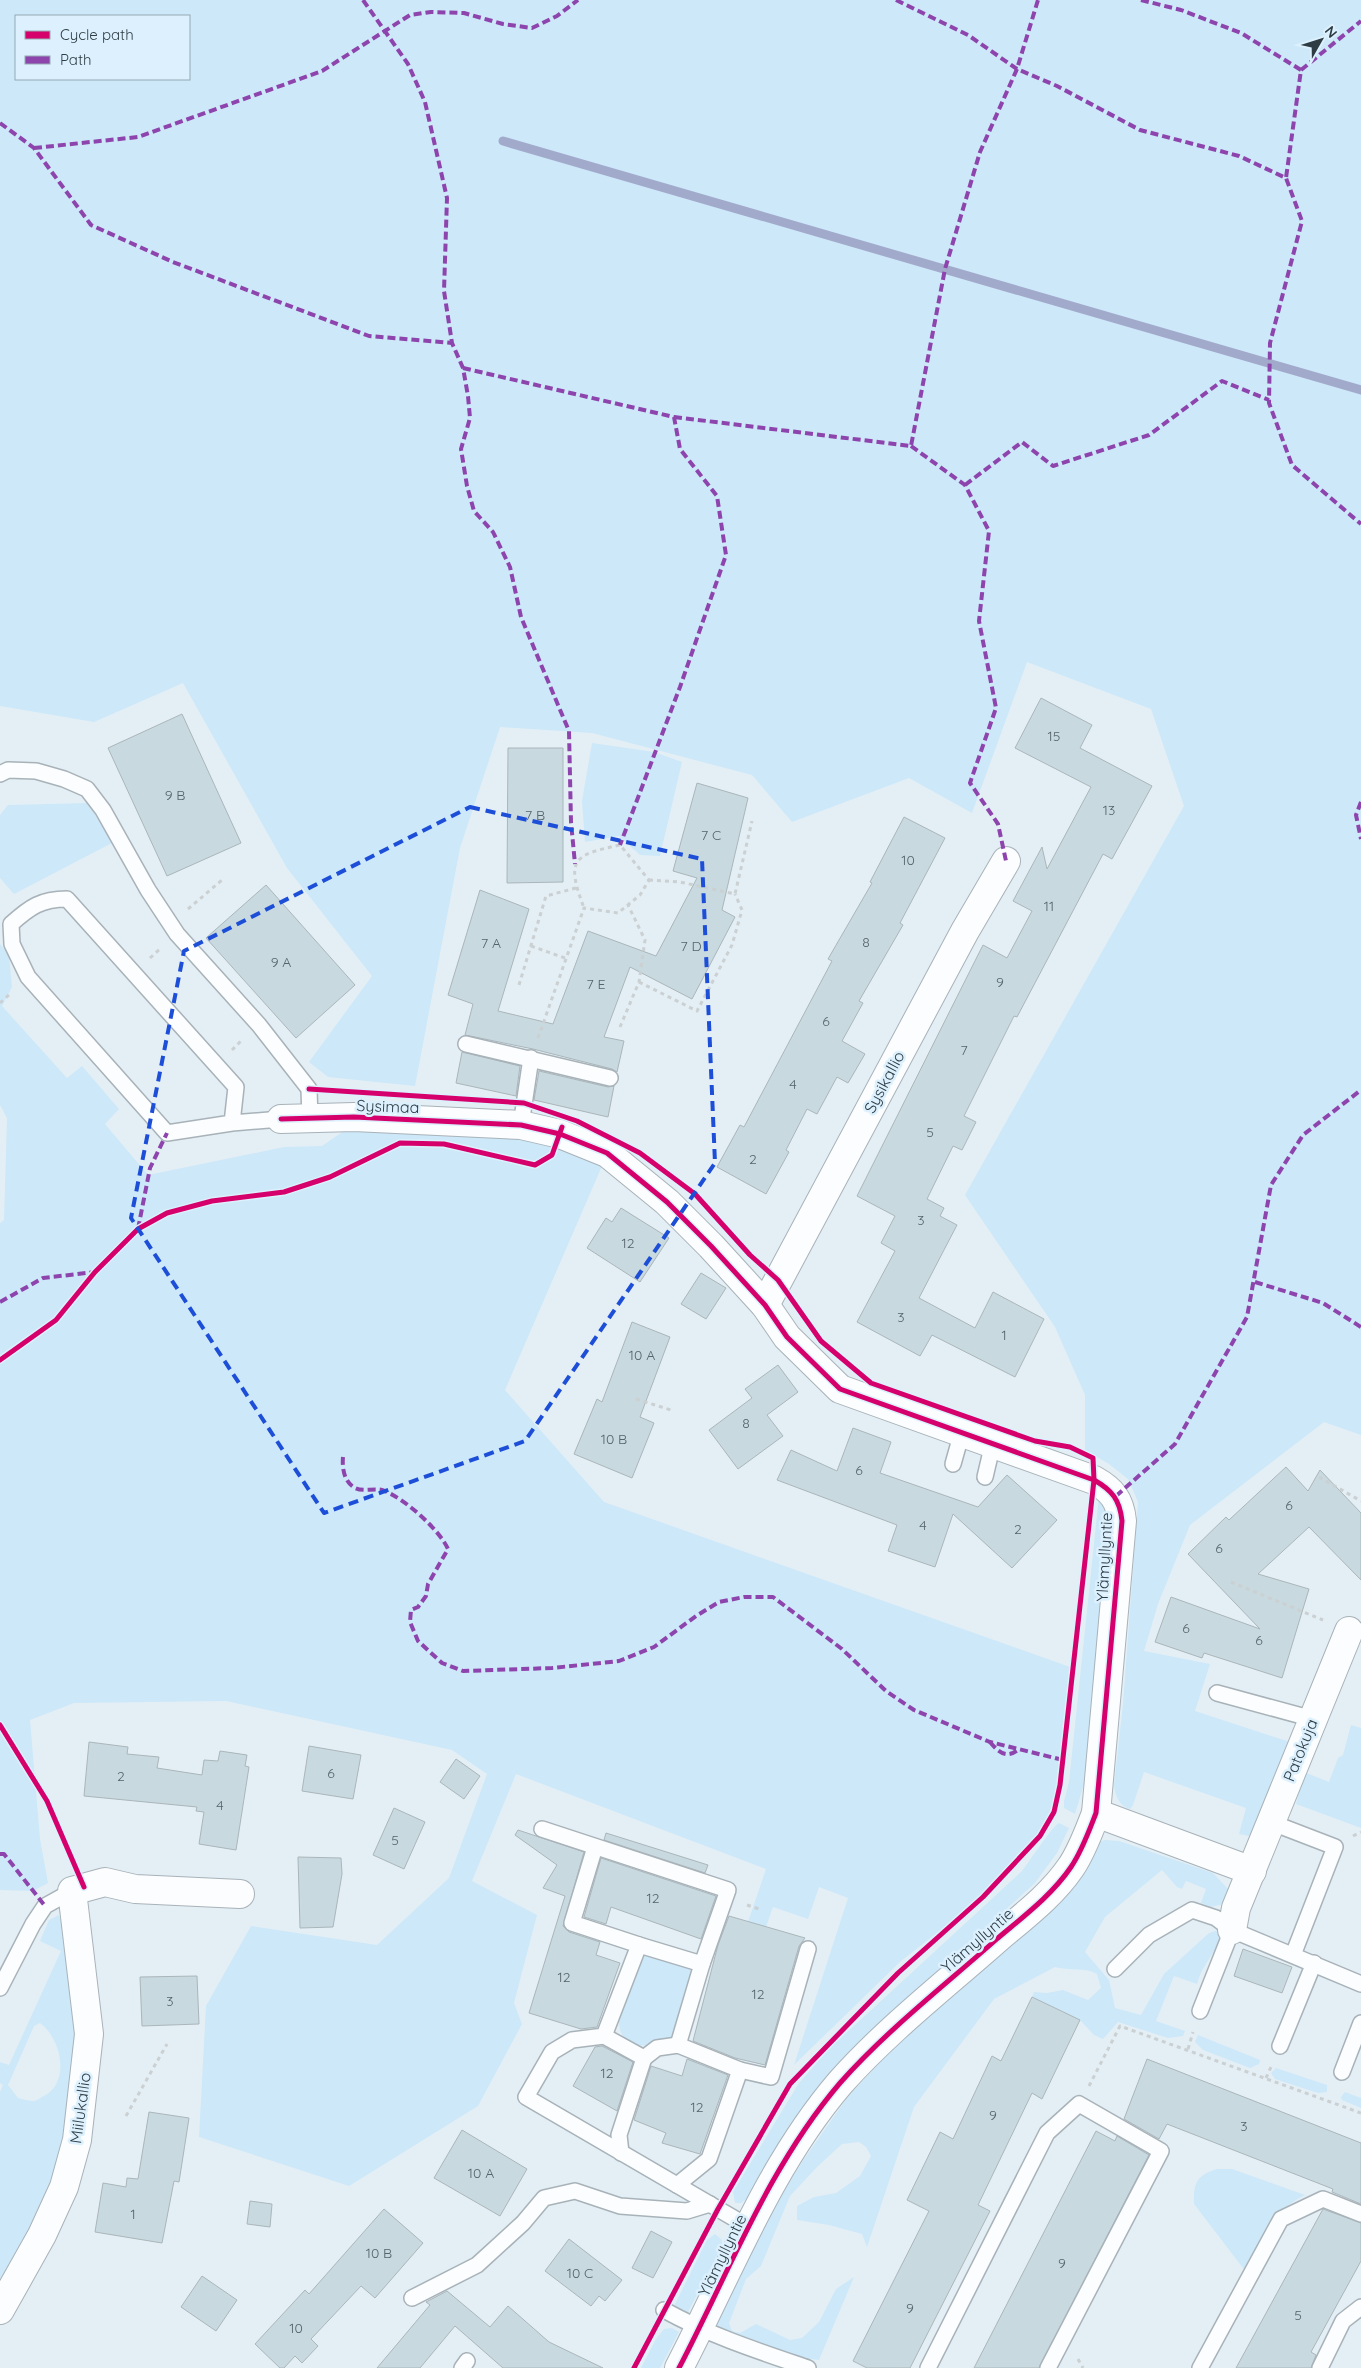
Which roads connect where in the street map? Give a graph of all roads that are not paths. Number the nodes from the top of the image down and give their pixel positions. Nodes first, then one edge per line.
1 (0, 774) edge
2 (1006, 861) dead end
3 (466, 1044) dead end
4 (531, 1058) junction
5 (610, 1078) dead end
6 (310, 1118) junction
7 (281, 1119) joint
8 (232, 1123) junction
9 (521, 1125) junction
10 (765, 1305) junction
11 (962, 1432) junction
12 (993, 1443) junction
13 (953, 1464) dead end
14 (985, 1477) dead end
15 (1094, 1480) joint
16 (1349, 1631) road end
17 (1217, 1693) dead end
18 (1313, 1719) junction
19 (1096, 1812) junction
20 (1270, 1822) junction
21 (542, 1830) dead end
22 (596, 1847) junction
23 (1252, 1870) junction
24 (72, 1891) junction
25 (240, 1894) dead end
26 (1232, 1930) junction
27 (639, 1945) junction
28 (808, 1949) dead end
29 (1293, 1955) junction
30 (1314, 1963) junction
31 (702, 1964) junction
32 (1115, 1969) dead end
33 (1361, 1984) edge
34 (0, 1988) edge
35 (1200, 2011) dead end
36 (1361, 2023) edge
37 (604, 2036) junction
38 (678, 2046) junction
39 (1280, 2046) dead end
40 (644, 2058) junction
41 (740, 2070) junction
42 (1342, 2072) dead end
43 (621, 2153) junction
44 (677, 2185) junction
45 (710, 2204) junction
46 (1361, 2214) edge
47 (749, 2227) junction
48 (412, 2298) dead end
49 (1361, 2307) edge
50 (0, 2310) edge
51 (664, 2310) dead end
52 (699, 2330) junction
53 (679, 2368) edge
54 (808, 2368) edge
55 (928, 2368) edge
56 (1048, 2368) edge
57 (1200, 2368) edge
58 (1320, 2368) edge

1 - 6 lane
2 - 10 street, Sysikallio
3 - 4 lane
4 - 5 lane
4 - 9 lane
6 - 7 street, Sysimaa
6 - 9 street, Sysimaa
7 - 8 lane
8 - 8 lane
9 - 10 street, Sysimaa
10 - 11 street, Sysimaa
11 - 12 street, Sysimaa
11 - 13 lane
12 - 14 lane
12 - 15 street, Sysimaa
15 - 19 street, Ylämyllyntie
16 - 18 street, Patokuja
17 - 18 lane
18 - 20 street, Patokuja
19 - 23 street
19 - 47 street, Ylämyllyntie
20 - 23 street, Patokuja
20 - 29 lane
21 - 22 lane
22 - 27 lane
22 - 31 lane
23 - 26 street, Patokuja
24 - 25 street
24 - 34 lane
24 - 50 street, Miilukallio
26 - 29 lane
26 - 32 lane
26 - 35 lane
27 - 31 lane
27 - 37 lane
28 - 41 lane
29 - 30 lane
30 - 33 lane
30 - 39 lane
31 - 38 lane
36 - 42 lane
37 - 40 lane
37 - 43 lane
38 - 40 lane
38 - 41 lane
40 - 43 lane
41 - 44 lane
43 - 44 lane
44 - 45 lane
45 - 47 lane
45 - 48 lane
46 - 57 lane
47 - 52 street, Ylämyllyntie
49 - 58 lane
51 - 52 lane
52 - 53 street, Ylämyllyntie
52 - 54 lane
55 - 56 lane

